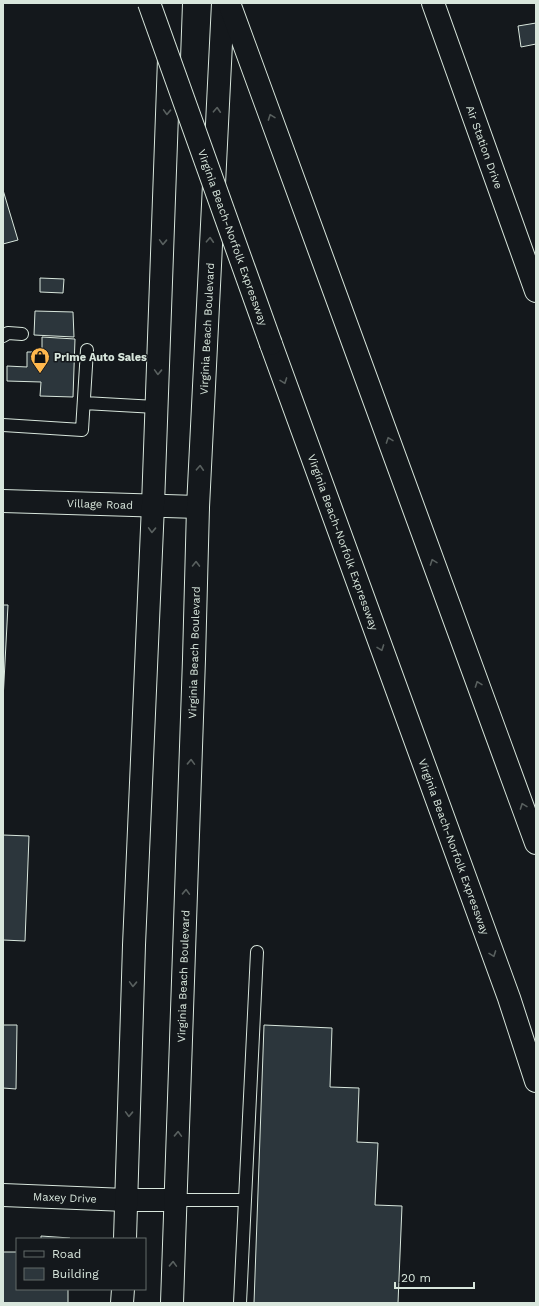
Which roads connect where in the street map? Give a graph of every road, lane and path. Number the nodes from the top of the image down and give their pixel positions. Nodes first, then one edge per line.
1 (149, 3) edge
2 (171, 3) edge
3 (222, 3) edge
4 (229, 3) edge
5 (433, 3) edge
6 (536, 291) edge
7 (22, 334) dead end
8 (3, 336) edge
9 (87, 350) dead end
10 (84, 403) junction
11 (156, 406) junction
12 (3, 425) edge
13 (3, 500) edge
14 (153, 505) junction
15 (198, 507) junction
16 (536, 843) edge
17 (257, 952) dead end
18 (536, 1082) edge
19 (3, 1195) edge
20 (126, 1200) junction
21 (176, 1200) junction
22 (245, 1200) junction
23 (125, 1238) edge
24 (123, 1290) edge
25 (122, 1303) edge
26 (172, 1303) edge
27 (240, 1303) edge

1 -> 18 main road, Virginia Beach-Norfolk Expressway, bridge
2 -> 11 main road
15 -> 3 main road, Virginia Beach Boulevard
16 -> 4 main road
5 - 6 main road, Air Station Drive
7 - 8 lane
9 - 10 lane
10 - 11 lane
10 - 12 lane
11 - 14 main road
13 - 14 main road, Village Road
14 - 15 main road, Village Road
14 -> 20 main road
21 -> 15 main road, Virginia Beach Boulevard
17 - 22 lane
19 - 20 main road, Maxey Drive
20 - 21 main road, Maxey Drive
20 - 23 main road
21 - 22 lane
26 -> 21 main road, Virginia Beach Boulevard
22 - 27 lane
24 - 25 main road

